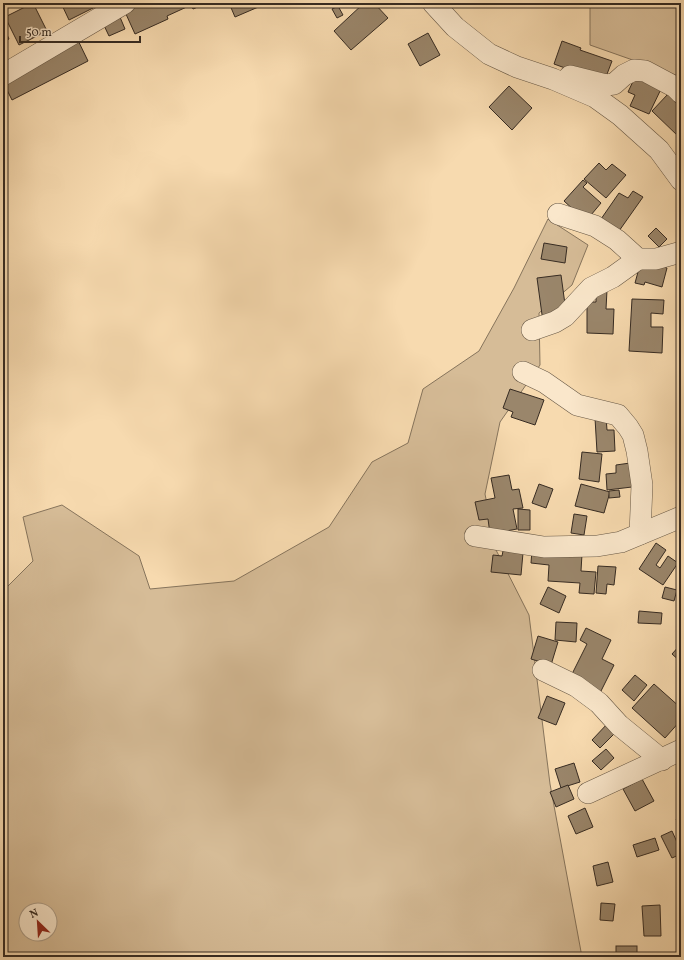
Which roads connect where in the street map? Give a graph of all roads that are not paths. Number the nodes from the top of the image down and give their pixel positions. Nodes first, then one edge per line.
1 (125, 3) edge
2 (433, 3) edge
3 (3, 75) edge
4 (553, 80) junction
5 (681, 93) edge
6 (681, 180) edge
7 (558, 214) dead end
8 (681, 252) edge
9 (638, 259) junction
10 (532, 330) dead end
11 (523, 372) dead end
12 (681, 517) edge
13 (640, 534) junction
14 (475, 536) dead end
15 (543, 670) dead end
16 (681, 750) edge
17 (662, 760) junction
18 (588, 793) dead end

1 - 3 street
2 - 4 street
4 - 5 street
4 - 6 street
7 - 9 street
8 - 9 street
9 - 10 street
11 - 13 street
12 - 13 street
13 - 14 street
15 - 17 street
16 - 17 street
17 - 18 street

